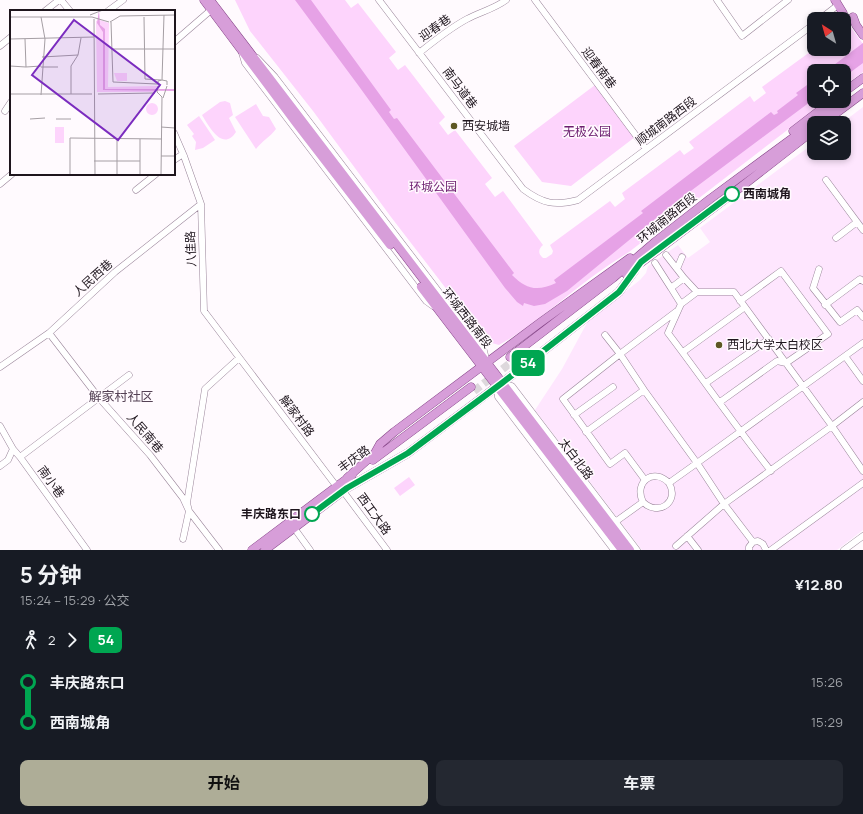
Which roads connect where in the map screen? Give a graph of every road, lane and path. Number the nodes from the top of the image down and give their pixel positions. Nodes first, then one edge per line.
1 (60, 0) edge
2 (122, 0) edge
3 (197, 0) edge
4 (204, 0) edge
5 (210, 0) edge
6 (216, 0) edge
7 (389, 0) edge
8 (506, 0) edge
9 (535, 0) edge
10 (717, 0) edge
11 (788, 0) edge
12 (381, 2) edge
13 (838, 2) edge
14 (46, 10) edge
15 (69, 10) edge
16 (109, 10) edge
17 (211, 10) junction
18 (846, 11) tunnel mouth
19 (827, 12) edge
20 (220, 14) junction
21 (853, 21) tunnel mouth
22 (807, 29) edge
23 (863, 35) edge
24 (10, 38) edge
25 (175, 41) edge
26 (0, 46) edge
27 (419, 53) junction
28 (252, 54) junction
29 (863, 78) edge
30 (863, 86) edge
31 (851, 87) edge
32 (863, 93) edge
33 (851, 95) edge
34 (863, 99) edge
35 (10, 104) edge
36 (823, 108) edge
37 (834, 108) edge
38 (5, 111) dead end
39 (832, 116) edge
40 (840, 116) edge
41 (175, 135) edge
42 (807, 135) edge
43 (807, 141) edge
44 (646, 149) junction
45 (183, 154) junction
46 (767, 157) junction
47 (175, 159) edge
48 (11, 175) edge
49 (155, 175) edge
50 (756, 175) junction
51 (826, 180) dead end
52 (0, 184) edge
53 (524, 189) joint
54 (136, 190) dead end
55 (201, 204) junction
56 (857, 222) junction
57 (863, 230) edge
58 (836, 238) dead end
59 (646, 250) junction
60 (666, 255) dead end
61 (682, 258) dead end
62 (641, 262) junction
63 (655, 263) dead end
64 (677, 269) junction
65 (818, 269) dead end
66 (684, 278) junction
67 (863, 281) edge
68 (429, 287) junction
69 (671, 288) junction
70 (698, 292) junction
71 (440, 293) junction
72 (740, 301) junction
73 (681, 304) junction
74 (825, 305) junction
75 (863, 305) edge
76 (745, 307) junction
77 (857, 310) junction
78 (677, 311) junction
79 (863, 317) edge
80 (49, 333) junction
81 (605, 335) dead end
82 (769, 339) junction
83 (863, 343) edge
84 (683, 352) junction
85 (620, 354) junction
86 (845, 356) junction
87 (239, 358) junction
88 (786, 363) junction
89 (484, 365) junction
90 (0, 367) edge
91 (129, 376) dead end
92 (863, 381) edge
93 (706, 383) junction
94 (500, 385) junction
95 (803, 386) junction
96 (613, 387) dead end
97 (644, 390) junction
98 (99, 398) junction
99 (720, 402) junction
100 (863, 402) edge
101 (574, 415) junction
102 (0, 426) edge
103 (832, 426) junction
104 (586, 432) junction
105 (740, 432) junction
106 (13, 449) junction
107 (20, 458) junction
108 (860, 461) edge
109 (697, 463) junction
110 (0, 466) edge
111 (771, 471) junction
112 (863, 471) edge
113 (347, 478) junction
114 (645, 480) junction
115 (669, 482) junction
116 (863, 483) edge
117 (342, 488) junction
118 (643, 502) junction
119 (724, 504) junction
120 (189, 511) junction
121 (613, 523) junction
122 (297, 532) dead end
123 (687, 536) junction
124 (863, 536) edge
125 (182, 539) dead end
126 (753, 542) junction
127 (676, 546) dead end
128 (848, 549) edge
129 (87, 550) edge
130 (219, 550) edge
131 (252, 550) edge
132 (265, 550) edge
133 (310, 550) edge
134 (387, 550) edge
135 (614, 550) edge
136 (622, 550) edge
137 (630, 550) edge
138 (637, 550) edge
139 (698, 550) edge
140 (749, 550) edge
141 (766, 550) edge
142 (772, 550) edge

1 - 14 street
1 - 15 street
2 - 16 street
3 - 17 main road
4 - 17 main road, 环城西路南段
5 - 20 main road, 环城西路南段
6 - 20 main road
7 - 12 street
8 - 27 street, 迎春巷
9 - 44 street, 迎春南巷
10 - 11 street
12 - 27 street, 南马道巷
13 - 18 main road
13 - 19 street
17 - 25 street
17 - 89 main road, 环城西路南段
20 - 28 main road, 环城西路南段
21 - 23 main road
22 - 44 street, 顺城南路西段
24 - 26 street
27 - 53 street, 南马道巷
28 - 68 main road, 环城西路南段
28 - 71 street, 环城西路南段
29 - 31 main road
30 - 33 main road, 环城南路西段
32 - 39 main road
34 - 40 main road
35 - 38 street
36 - 46 main road
37 - 46 main road, 环城南路西段
41 - 45 street, 八佳路
42 - 50 main road, 环城南路西段
43 - 50 main road, 环城南路西段
44 - 53 street, 顺城南路西段
45 - 47 street
45 - 55 street, 八佳路
46 - 59 main road, 环城南路西段
48 - 52 street
49 - 54 street
50 - 62 main road, 环城南路西段
51 - 56 street
55 - 80 street, 人民西巷
55 - 87 street, 八佳路
56 - 57 street
56 - 58 street
59 - 62 main road, 环城南路西段
59 - 89 main road
60 - 64 street
61 - 64 street
62 - 94 main road
63 - 69 street
64 - 66 street
65 - 74 street
66 - 69 street
66 - 70 street
67 - 74 street
68 - 71 street
68 - 89 main road, 环城西路南段
69 - 73 street
70 - 72 street
70 - 73 street
71 - 89 street, 环城西路南段
72 - 76 street
72 - 88 street
73 - 78 street
74 - 77 street
75 - 77 street
76 - 82 street
76 - 84 street
77 - 79 street
78 - 84 street
78 - 85 street
80 - 90 street, 人民西巷
80 - 98 street, 人民南巷
81 - 85 street
82 - 88 street
82 - 93 street
83 - 86 street
84 - 93 street
85 - 97 street
85 - 101 street
86 - 92 street
86 - 95 street
87 - 117 street, 解家村路
87 - 120 street
88 - 95 street
88 - 99 street
89 - 94 main road, 环城西路南段
89 - 113 main road
91 - 98 street
93 - 99 street
94 - 117 main road
94 - 121 main road, 太白北路
94 - 135 street
94 - 136 main road, 太白北路
95 - 103 street
95 - 105 street
96 - 101 street
97 - 104 street
97 - 109 street
98 - 107 street
98 - 120 street, 人民南巷
99 - 105 street
100 - 103 street
101 - 104 street
102 - 106 street, 南小巷
103 - 108 street
103 - 111 street
104 - 114 street
105 - 109 street
105 - 111 street
106 - 107 street, 南小巷
106 - 110 street
107 - 129 street, 南小巷
108 - 112 street
109 - 115 street
109 - 119 street
111 - 119 street
113 - 117 main road, 丰庆路
113 - 117 main road, 丰庆路
114 - 115 street
114 - 118 street
115 - 118 street
116 - 142 street
117 - 131 main road, 丰庆路
117 - 132 main road, 丰庆路
117 - 134 street, 西工大路
118 - 121 street
119 - 123 street
119 - 126 street
120 - 125 street
120 - 130 street, 人民南巷
121 - 137 main road, 太白北路
121 - 138 street
122 - 133 street
123 - 127 street
123 - 139 street
124 - 128 street
126 - 140 street
126 - 141 street

